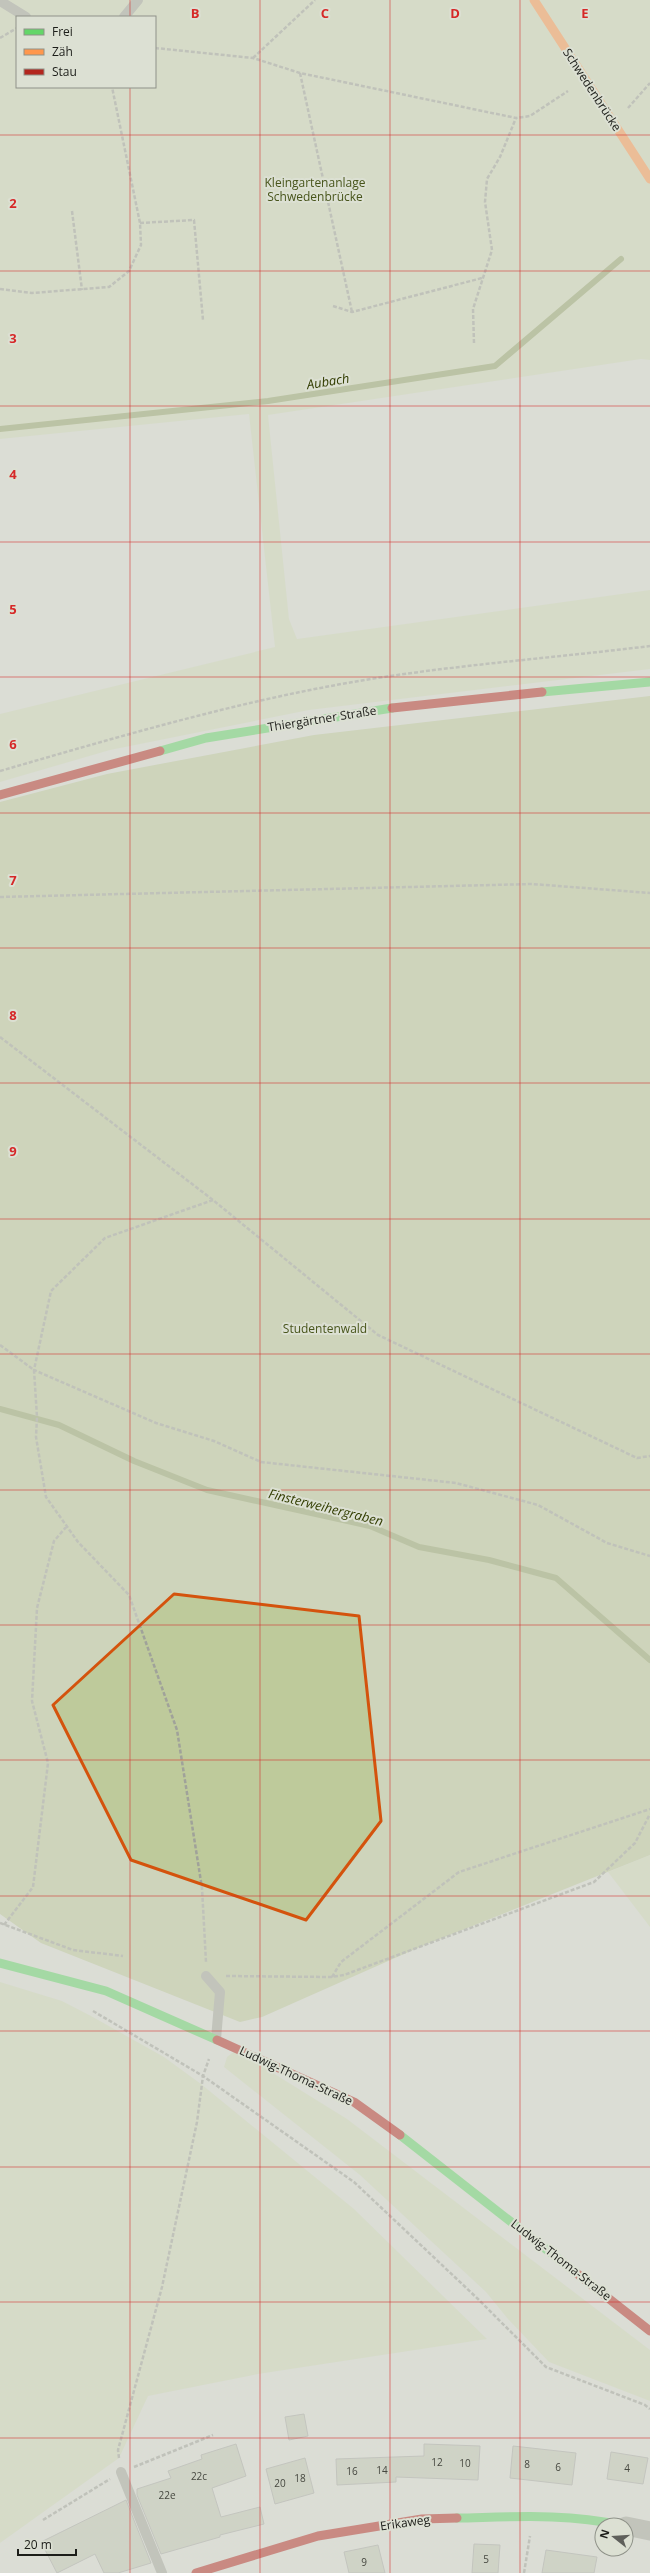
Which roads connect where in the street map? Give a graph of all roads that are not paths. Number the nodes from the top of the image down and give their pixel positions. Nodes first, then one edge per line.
1 (0, 0) edge
2 (138, 0) edge
3 (534, 0) edge
4 (24, 16) edge
5 (125, 16) edge
6 (650, 179) edge
7 (650, 682) edge
8 (0, 795) edge
9 (0, 1963) edge
10 (206, 1976) road end
11 (216, 2039) junction
12 (650, 2331) edge
13 (121, 2472) road end
14 (594, 2520) edge
15 (634, 2528) edge
16 (650, 2531) edge
17 (162, 2573) edge
18 (196, 2573) edge

1 - 4 lane
2 - 5 lane
3 - 6 street, Schwedenbrücke
7 - 8 street, Thiergärtner Straße
9 - 11 street, Ludwig-Thoma-Straße
10 - 11 lane
11 - 12 street, Ludwig-Thoma-Straße
13 - 17 lane
14 - 18 street, Erikaweg
15 - 16 street

